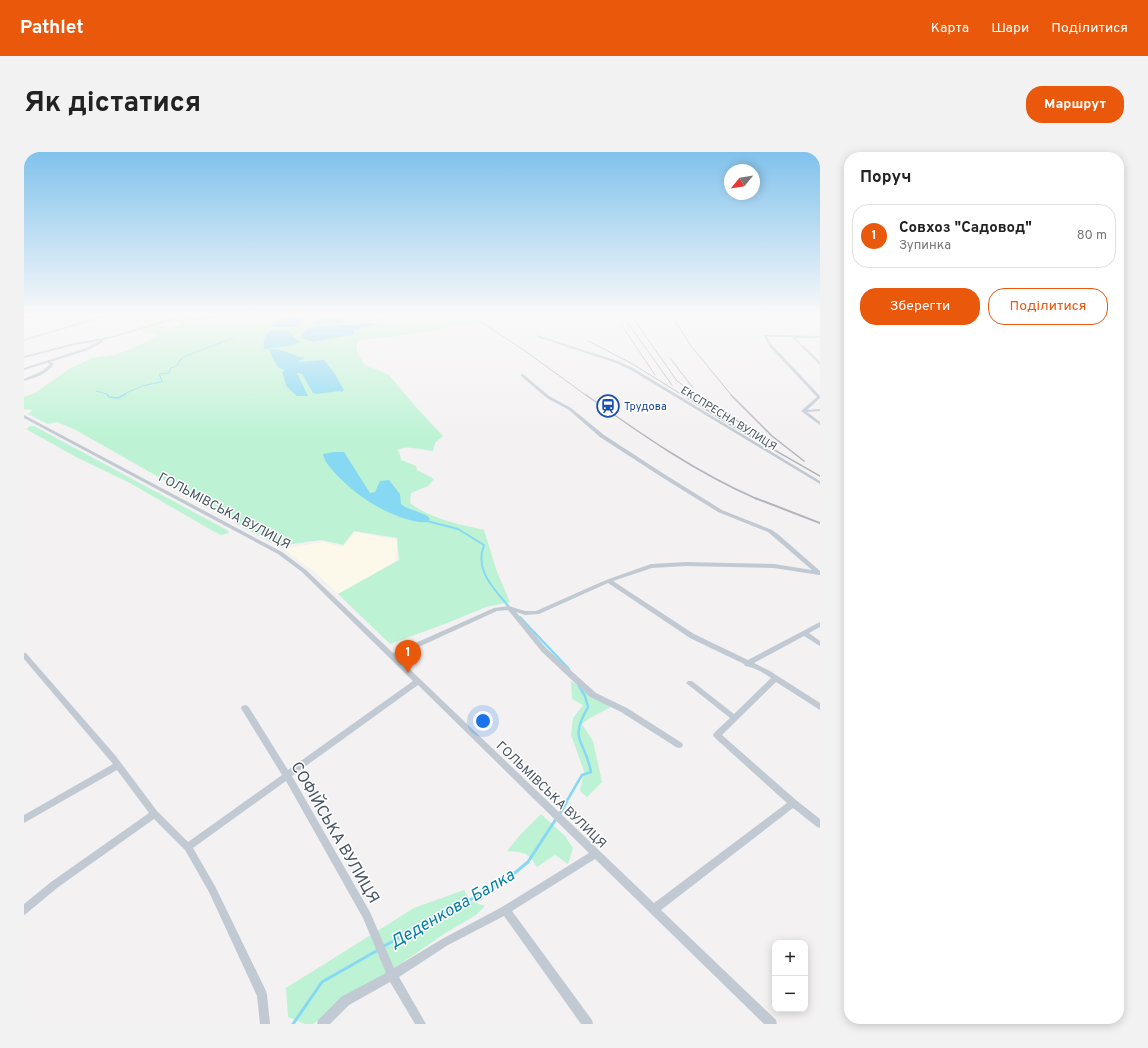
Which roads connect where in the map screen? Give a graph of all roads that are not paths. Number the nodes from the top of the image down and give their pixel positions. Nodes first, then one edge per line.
1 (67, 356) edge
2 (597, 356) edge
3 (780, 356) edge
4 (812, 356) edge
5 (48, 362) junction
6 (820, 364) edge
7 (24, 369) edge
8 (522, 375) dead end
9 (24, 380) edge
10 (820, 397) edge
11 (820, 410) edge
12 (803, 411) junction
13 (24, 416) edge
14 (820, 424) edge
15 (820, 483) edge
16 (820, 573) edge
17 (608, 581) junction
18 (509, 608) junction
19 (820, 624) edge
20 (804, 633) junction
21 (820, 644) edge
22 (24, 655) edge
23 (392, 656) junction
24 (747, 664) junction
25 (776, 678) junction
26 (417, 682) junction
27 (690, 683) dead end
28 (820, 707) edge
29 (245, 708) dead end
30 (735, 718) junction
31 (679, 745) dead end
32 (118, 765) junction
33 (286, 776) junction
34 (793, 803) junction
35 (154, 814) junction
36 (24, 819) edge
37 (820, 824) edge
38 (188, 848) junction
39 (596, 853) junction
40 (654, 909) junction
41 (24, 910) edge
42 (506, 910) junction
43 (392, 975) junction
44 (265, 1024) edge
45 (322, 1024) edge
46 (420, 1024) edge
47 (588, 1024) edge
48 (772, 1024) edge

1 - 5 street
2 - 15 street, ЕКСПРЕСНА ВУЛИЦЯ
3 - 10 street
4 - 6 street
5 - 7 street
5 - 9 street
8 - 16 street
10 - 12 street
11 - 12 street
12 - 14 street
13 - 23 street, ГОЛЬМІВСЬКА ВУЛИЦЯ
16 - 17 street
17 - 18 street
17 - 24 street
18 - 23 street
18 - 31 street
19 - 20 street
20 - 21 street
20 - 24 street
22 - 32 street
23 - 26 street, ГОЛЬМІВСЬКА ВУЛИЦЯ
24 - 25 street
25 - 28 street
25 - 30 street
26 - 33 street
26 - 39 street, ГОЛЬМІВСЬКА ВУЛИЦЯ
27 - 30 street
29 - 33 street, СОФІЙСЬКА ВУЛИЦЯ
30 - 34 street
32 - 35 street
32 - 36 street
33 - 38 street
33 - 43 street, СОФІЙСЬКА ВУЛИЦЯ
34 - 37 street
34 - 40 street
35 - 38 street
35 - 41 street
38 - 44 street
39 - 40 street, ГОЛЬМІВСЬКА ВУЛИЦЯ
39 - 42 street
40 - 48 street, ГОЛЬМІВСЬКА ВУЛИЦЯ
42 - 43 street
42 - 47 street
43 - 45 street
43 - 46 street, СОФІЙСЬКА ВУЛИЦЯ

